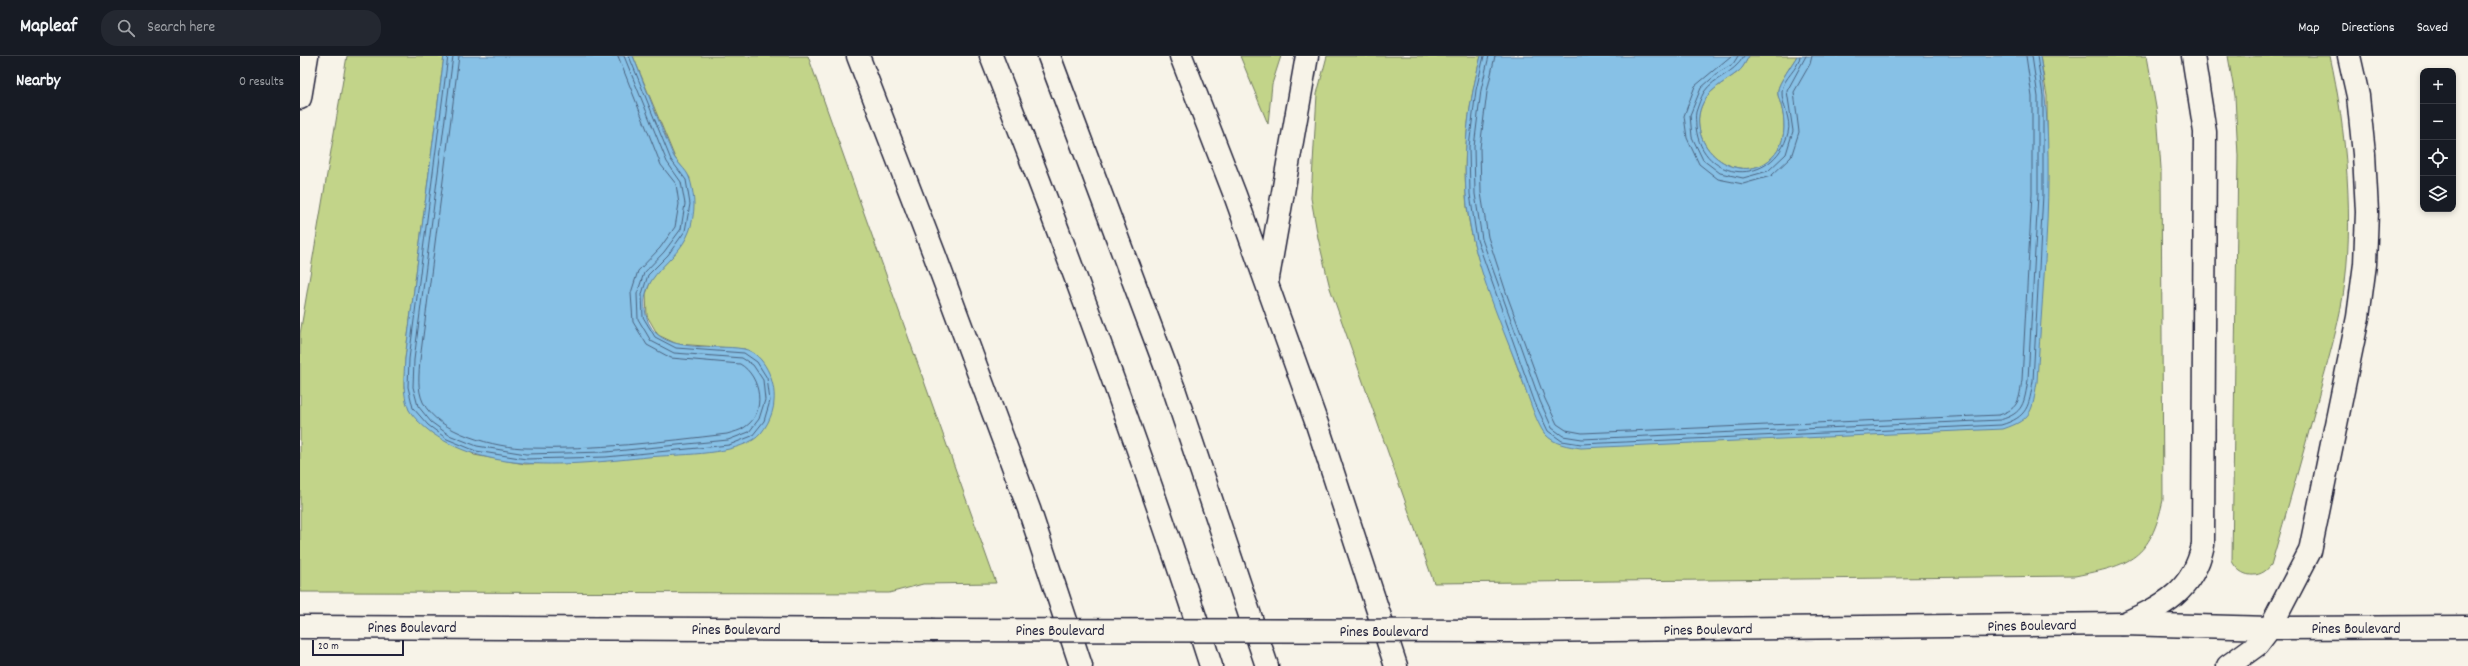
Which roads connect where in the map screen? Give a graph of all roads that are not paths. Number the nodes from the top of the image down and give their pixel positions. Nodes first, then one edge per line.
1 (307, 56) edge
2 (858, 56) edge
3 (991, 56) edge
4 (1049, 56) edge
5 (1181, 56) edge
6 (1307, 56) edge
7 (2193, 56) edge
8 (2349, 56) edge
9 (300, 98) edge
10 (1267, 284) junction
11 (2123, 624) junction
12 (2468, 627) edge
13 (2270, 628) junction
14 (305, 630) edge
15 (1081, 666) edge
16 (1211, 666) edge
17 (1267, 666) edge
18 (1396, 666) edge
19 (2228, 666) edge

1 - 9 highway
2 - 15 highway
3 - 16 highway
4 - 17 highway
5 - 10 highway
6 - 10 highway
7 - 11 highway
8 - 13 highway
10 - 18 highway
11 - 13 highway, Pines Boulevard
11 - 14 highway, Pines Boulevard, bridge
12 - 13 highway, Pines Boulevard
13 - 19 highway

